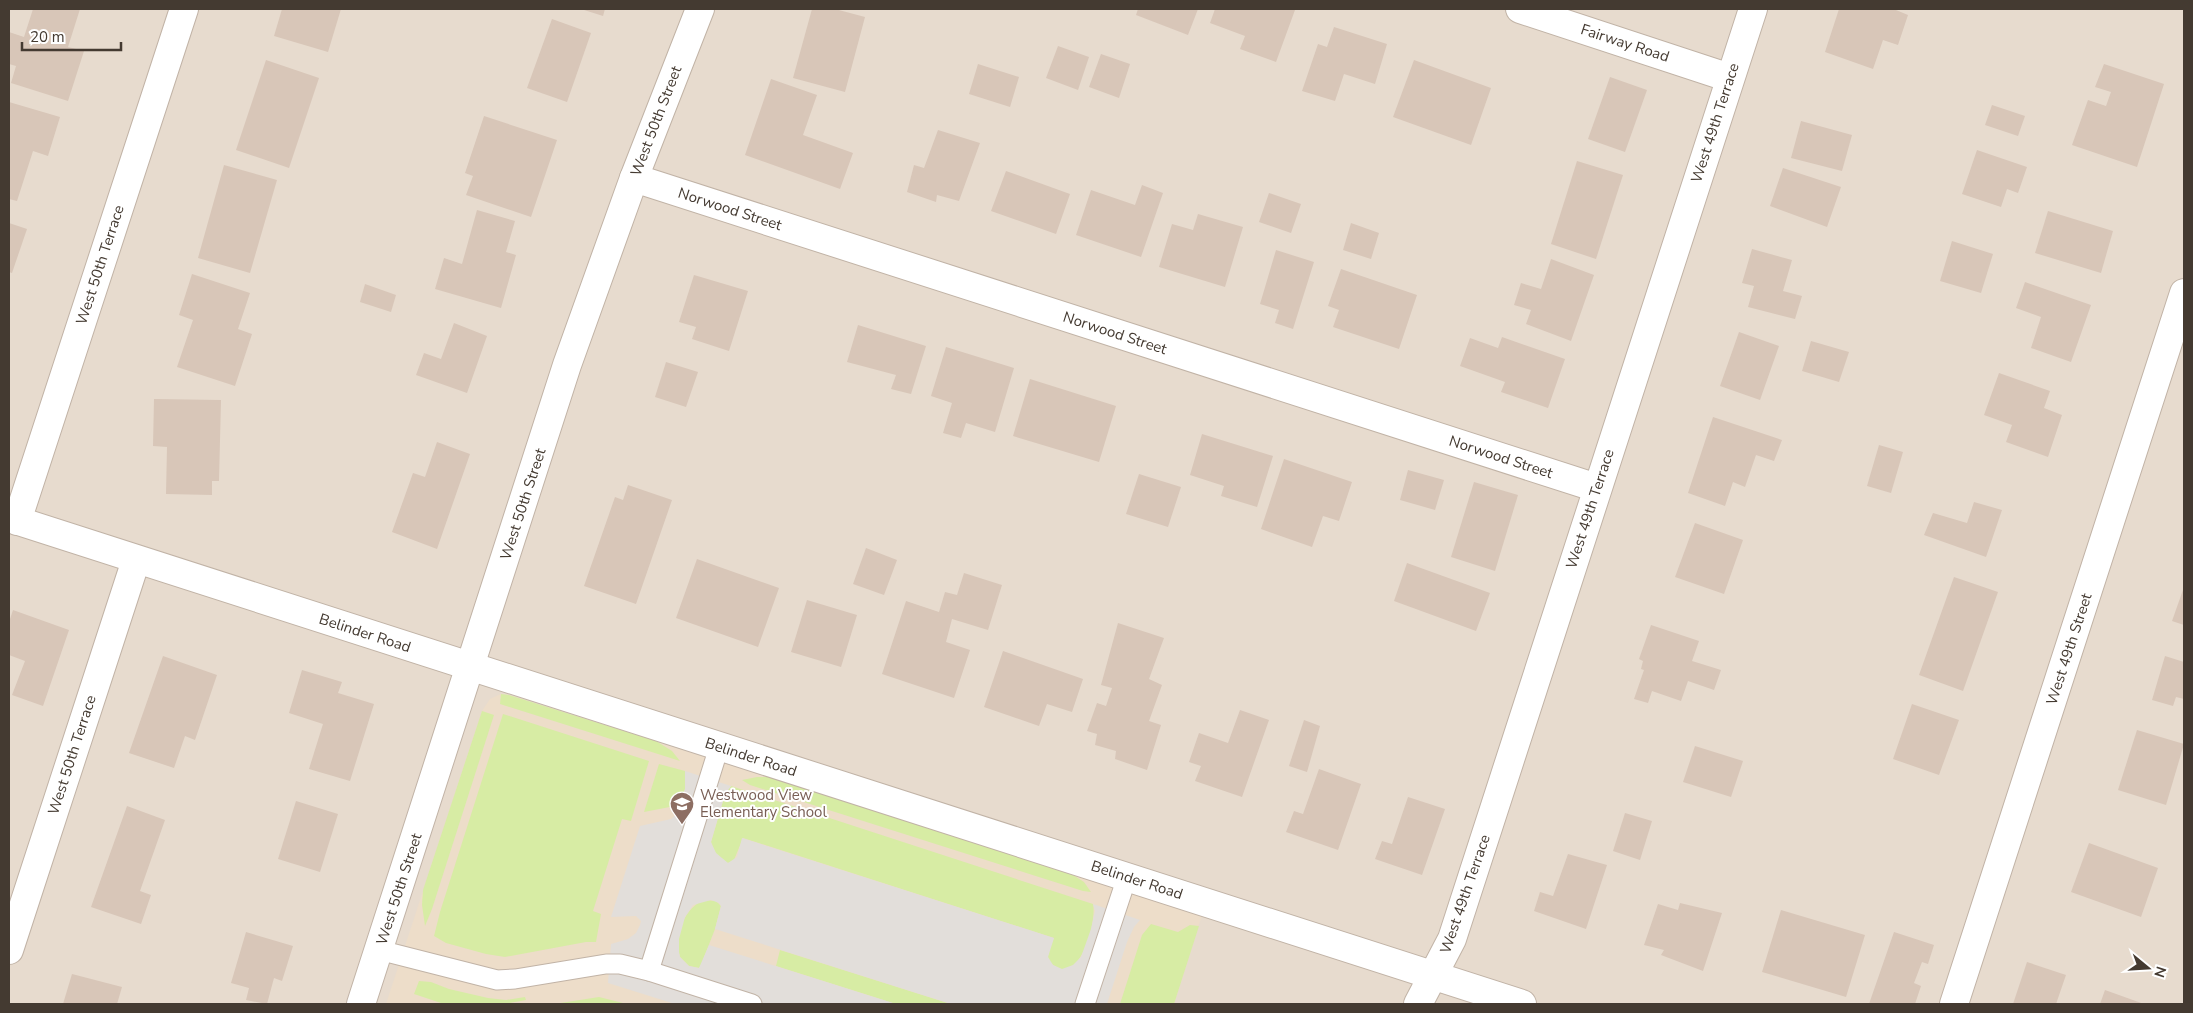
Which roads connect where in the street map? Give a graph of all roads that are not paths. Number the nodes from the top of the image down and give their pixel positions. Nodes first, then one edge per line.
1 (184, 9) edge
2 (700, 9) edge
3 (1520, 9) edge
4 (1753, 9) edge
5 (1730, 78) junction
6 (634, 178) junction
7 (2184, 293) edge
8 (1597, 488) junction
9 (13, 520) edge
10 (136, 560) junction
11 (471, 667) junction
12 (719, 746) junction
13 (1127, 877) junction
14 (9, 950) edge
15 (379, 950) junction
16 (649, 971) junction
17 (1433, 975) junction
18 (361, 1004) edge
19 (752, 1004) edge
20 (1086, 1004) edge
21 (1418, 1004) edge
22 (1522, 1004) edge
23 (1954, 1004) edge

1 - 9 street, West 50th Terrace
2 - 6 street, West 50th Street
3 - 5 street, Fairway Road
4 - 5 street, West 49th Terrace
5 - 8 street, West 49th Terrace
6 - 8 street, Norwood Street
6 - 11 street, West 50th Street
7 - 23 street, West 49th Street
8 - 17 street, West 49th Terrace
9 - 10 street, Belinder Road
10 - 11 street, Belinder Road
10 - 14 street, West 50th Terrace
11 - 12 street, Belinder Road
11 - 15 street, West 50th Street
12 - 13 street, Belinder Road
12 - 16 lane
13 - 17 street, Belinder Road
13 - 20 lane
15 - 16 lane
15 - 18 street, West 50th Street
16 - 19 lane
17 - 21 street, West 49th Terrace
17 - 22 street, Belinder Road

